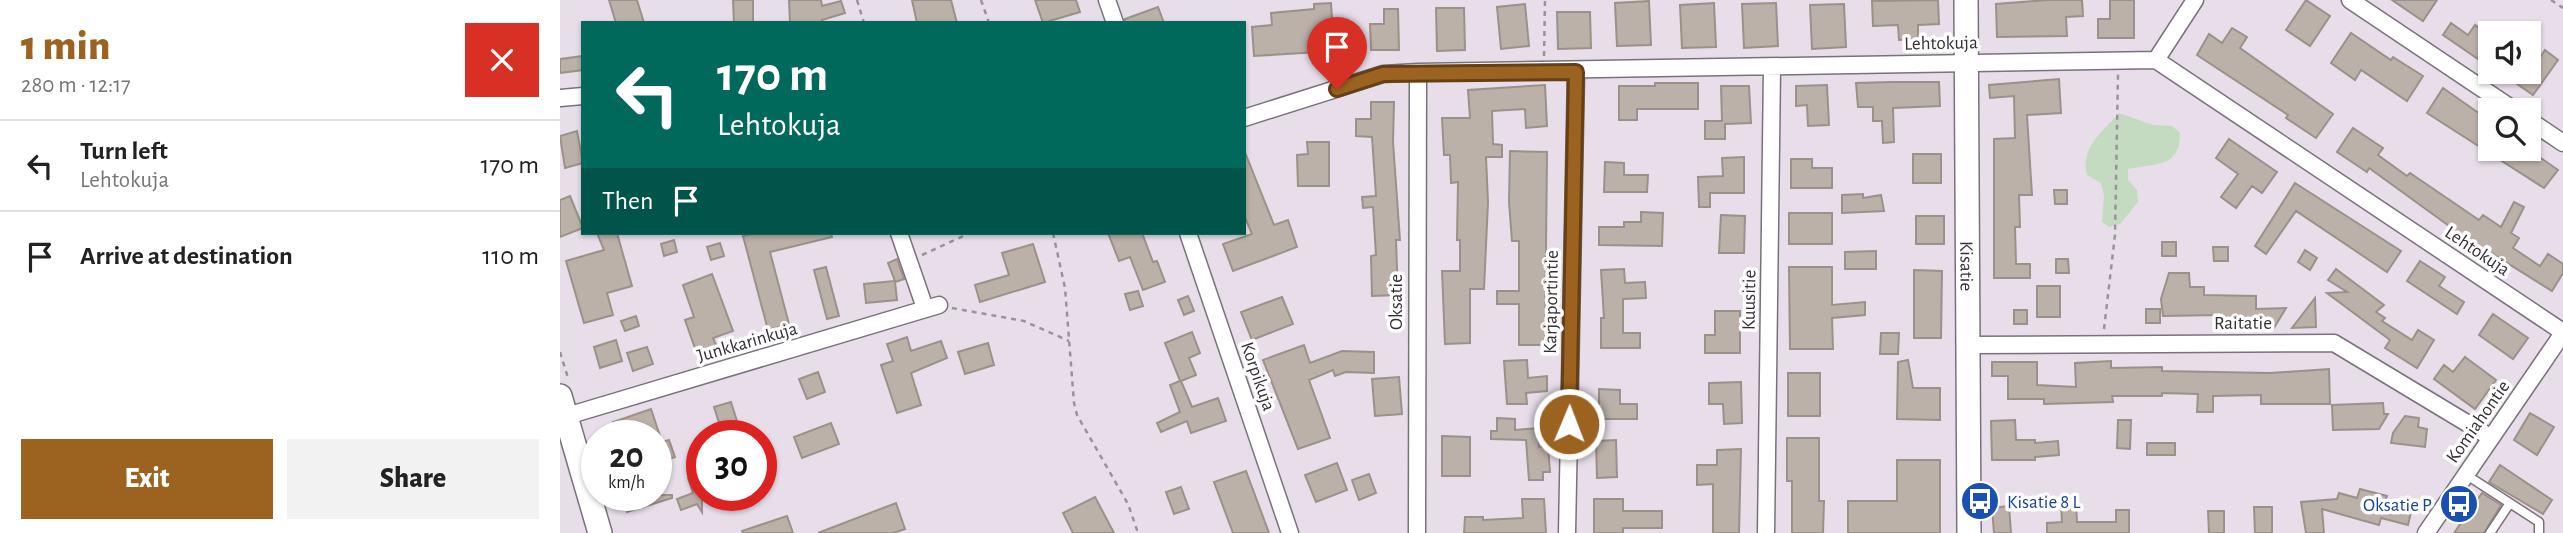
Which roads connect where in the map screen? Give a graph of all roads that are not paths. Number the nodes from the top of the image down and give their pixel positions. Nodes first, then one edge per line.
1 (1107, 0) edge
2 (1966, 0) edge
3 (2194, 0) edge
4 (2350, 0) edge
5 (1114, 21) edge
6 (2155, 60) junction
7 (1968, 62) junction
8 (1772, 67) junction
9 (1418, 72) junction
10 (1576, 72) junction
11 (581, 96) edge
12 (560, 98) edge
13 (2496, 98) edge
14 (1246, 117) edge
15 (2541, 128) edge
16 (2563, 143) edge
17 (901, 235) edge
18 (1189, 235) edge
19 (2563, 333) edge
20 (1970, 345) junction
21 (563, 406) edge
22 (2490, 437) junction
23 (2465, 474) junction
24 (2510, 503) junction
25 (2428, 532) edge
26 (600, 533) edge
27 (1290, 533) edge
28 (1417, 533) edge
29 (1567, 533) edge
30 (1766, 533) edge
31 (1969, 533) edge
32 (2490, 533) edge
33 (2539, 533) edge

1 - 5 street
2 - 7 street, Kisatie
3 - 6 street
4 - 13 street
6 - 7 street, Lehtokuja
6 - 19 street, Lehtokuja
7 - 8 street, Lehtokuja
7 - 20 street, Kisatie
8 - 10 street, Lehtokuja
8 - 30 street, Kuusitie
9 - 10 street, Lehtokuja
9 - 14 street, Lehtokuja
9 - 28 street, Oksatie
10 - 29 street, Karjaportintie
11 - 12 street
15 - 16 street
17 - 21 street, Junkkarinkuja
18 - 27 street, Korpikuja
19 - 22 street, Komiahontie
20 - 22 street, Raitatie
20 - 31 street, Kisatie
21 - 26 street
22 - 23 street, Komiahontie
23 - 24 lane
23 - 25 street, Komiahontie
24 - 32 lane
24 - 33 lane

